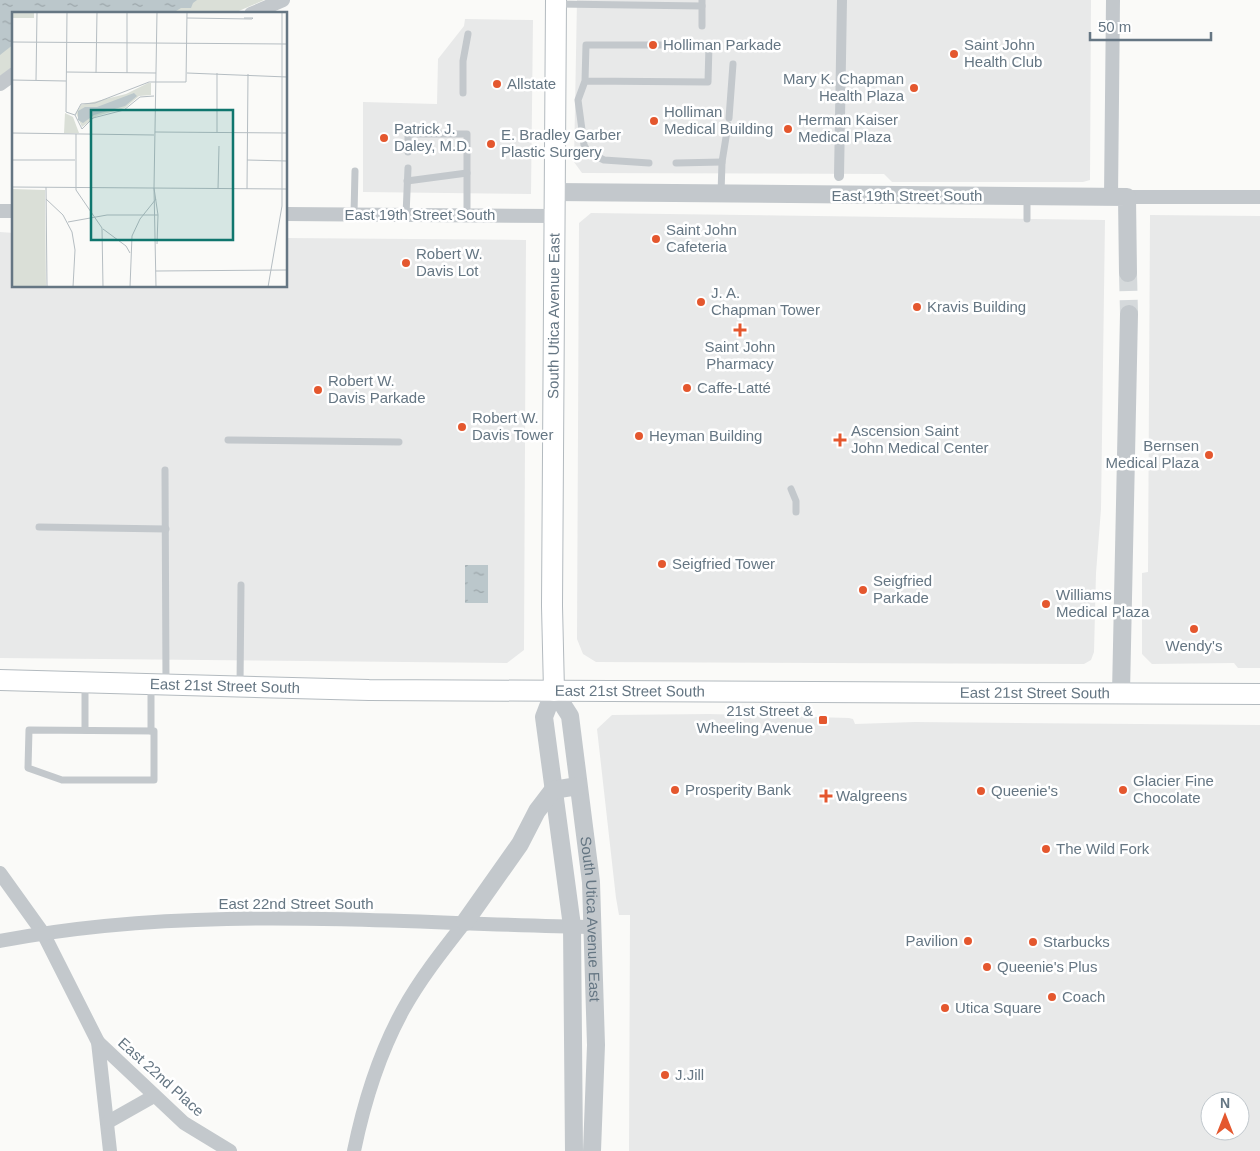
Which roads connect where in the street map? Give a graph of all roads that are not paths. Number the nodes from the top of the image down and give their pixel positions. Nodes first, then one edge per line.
1 (283, 0) edge
2 (842, 0) edge
3 (1113, 0) edge
4 (556, 2) edge
5 (702, 3) edge
6 (256, 12) edge
7 (702, 26) dead end
8 (468, 34) dead end
9 (733, 64) dead end
10 (12, 75) edge
11 (585, 81) junction
12 (0, 84) edge
13 (463, 93) dead end
14 (408, 152) dead end
15 (722, 162) junction
16 (649, 163) dead end
17 (676, 163) dead end
18 (408, 168) dead end
19 (355, 171) dead end
20 (467, 173) junction
21 (839, 176) dead end
22 (407, 181) junction
23 (554, 192) junction
24 (721, 194) junction
25 (1027, 196) junction
26 (1119, 197) junction
27 (1260, 197) edge
28 (288, 214) edge
29 (354, 214) junction
30 (406, 214) junction
31 (467, 215) junction
32 (554, 216) junction
33 (1027, 219) dead end
34 (1128, 273) tunnel mouth
35 (1129, 314) tunnel mouth
36 (228, 440) dead end
37 (399, 442) dead end
38 (165, 470) dead end
39 (791, 489) dead end
40 (796, 512) dead end
41 (39, 527) dead end
42 (166, 529) junction
43 (240, 585) dead end
44 (0, 680) edge
45 (85, 683) junction
46 (159, 686) junction
47 (240, 688) junction
48 (554, 691) junction
49 (1120, 693) junction
50 (1260, 694) edge
51 (85, 730) junction
52 (151, 731) junction
53 (578, 786) junction
54 (553, 790) junction
55 (0, 873) edge
56 (465, 922) junction
57 (572, 926) junction
58 (594, 926) junction
59 (44, 933) junction
60 (0, 941) edge
61 (98, 1042) junction
62 (154, 1096) junction
63 (108, 1122) junction
64 (110, 1151) edge
65 (230, 1151) edge
66 (354, 1151) edge
67 (574, 1151) edge
68 (592, 1151) edge

1 - 6 street
2 - 21 street
3 - 26 street
4 - 5 lane
4 - 23 main road, South Utica Avenue East
5 - 7 lane
8 - 13 lane
9 - 15 lane
10 - 12 street
11 - 11 lane
11 - 16 lane
14 - 20 lane
15 - 17 lane
15 - 24 lane
18 - 22 lane
19 - 29 lane
20 - 22 lane
20 - 31 lane
22 - 30 lane
23 - 24 street, East 19th Street South
23 - 32 main road, South Utica Avenue East
24 - 25 street, East 19th Street South
25 - 26 street, East 19th Street South
25 - 33 lane
26 - 27 street, East 19th Street South
26 - 34 street
28 - 29 street, East 19th Street South
29 - 30 street, East 19th Street South
30 - 31 street, East 19th Street South
31 - 32 street, East 19th Street South
32 - 48 main road, South Utica Avenue East
35 - 49 street
36 - 37 lane
38 - 42 lane
39 - 40 lane
41 - 42 lane
42 - 46 lane
43 - 47 lane
44 - 45 main road, East 21st Street South
45 - 46 main road, East 21st Street South
45 - 51 lane
46 - 47 main road, East 21st Street South
46 - 52 lane
47 - 48 main road, East 21st Street South
48 - 49 main road, East 21st Street South
48 - 53 street, South Utica Avenue East
48 - 54 street, South Utica Avenue East
49 - 50 main road, East 21st Street South
51 - 52 lane
51 - 52 lane
53 - 54 street
53 - 58 street, South Utica Avenue East
54 - 56 street
54 - 57 street, South Utica Avenue East
55 - 59 street
56 - 57 street, East 22nd Street South
56 - 59 street, East 22nd Street South
56 - 66 street
57 - 58 street, East 22nd Street South
57 - 67 street, South Utica Avenue East
58 - 68 street, South Utica Avenue East
59 - 60 street, East 22nd Street South
59 - 61 street
61 - 62 street, East 22nd Place
61 - 63 street
62 - 63 street
62 - 65 street, East 22nd Place
63 - 64 street

